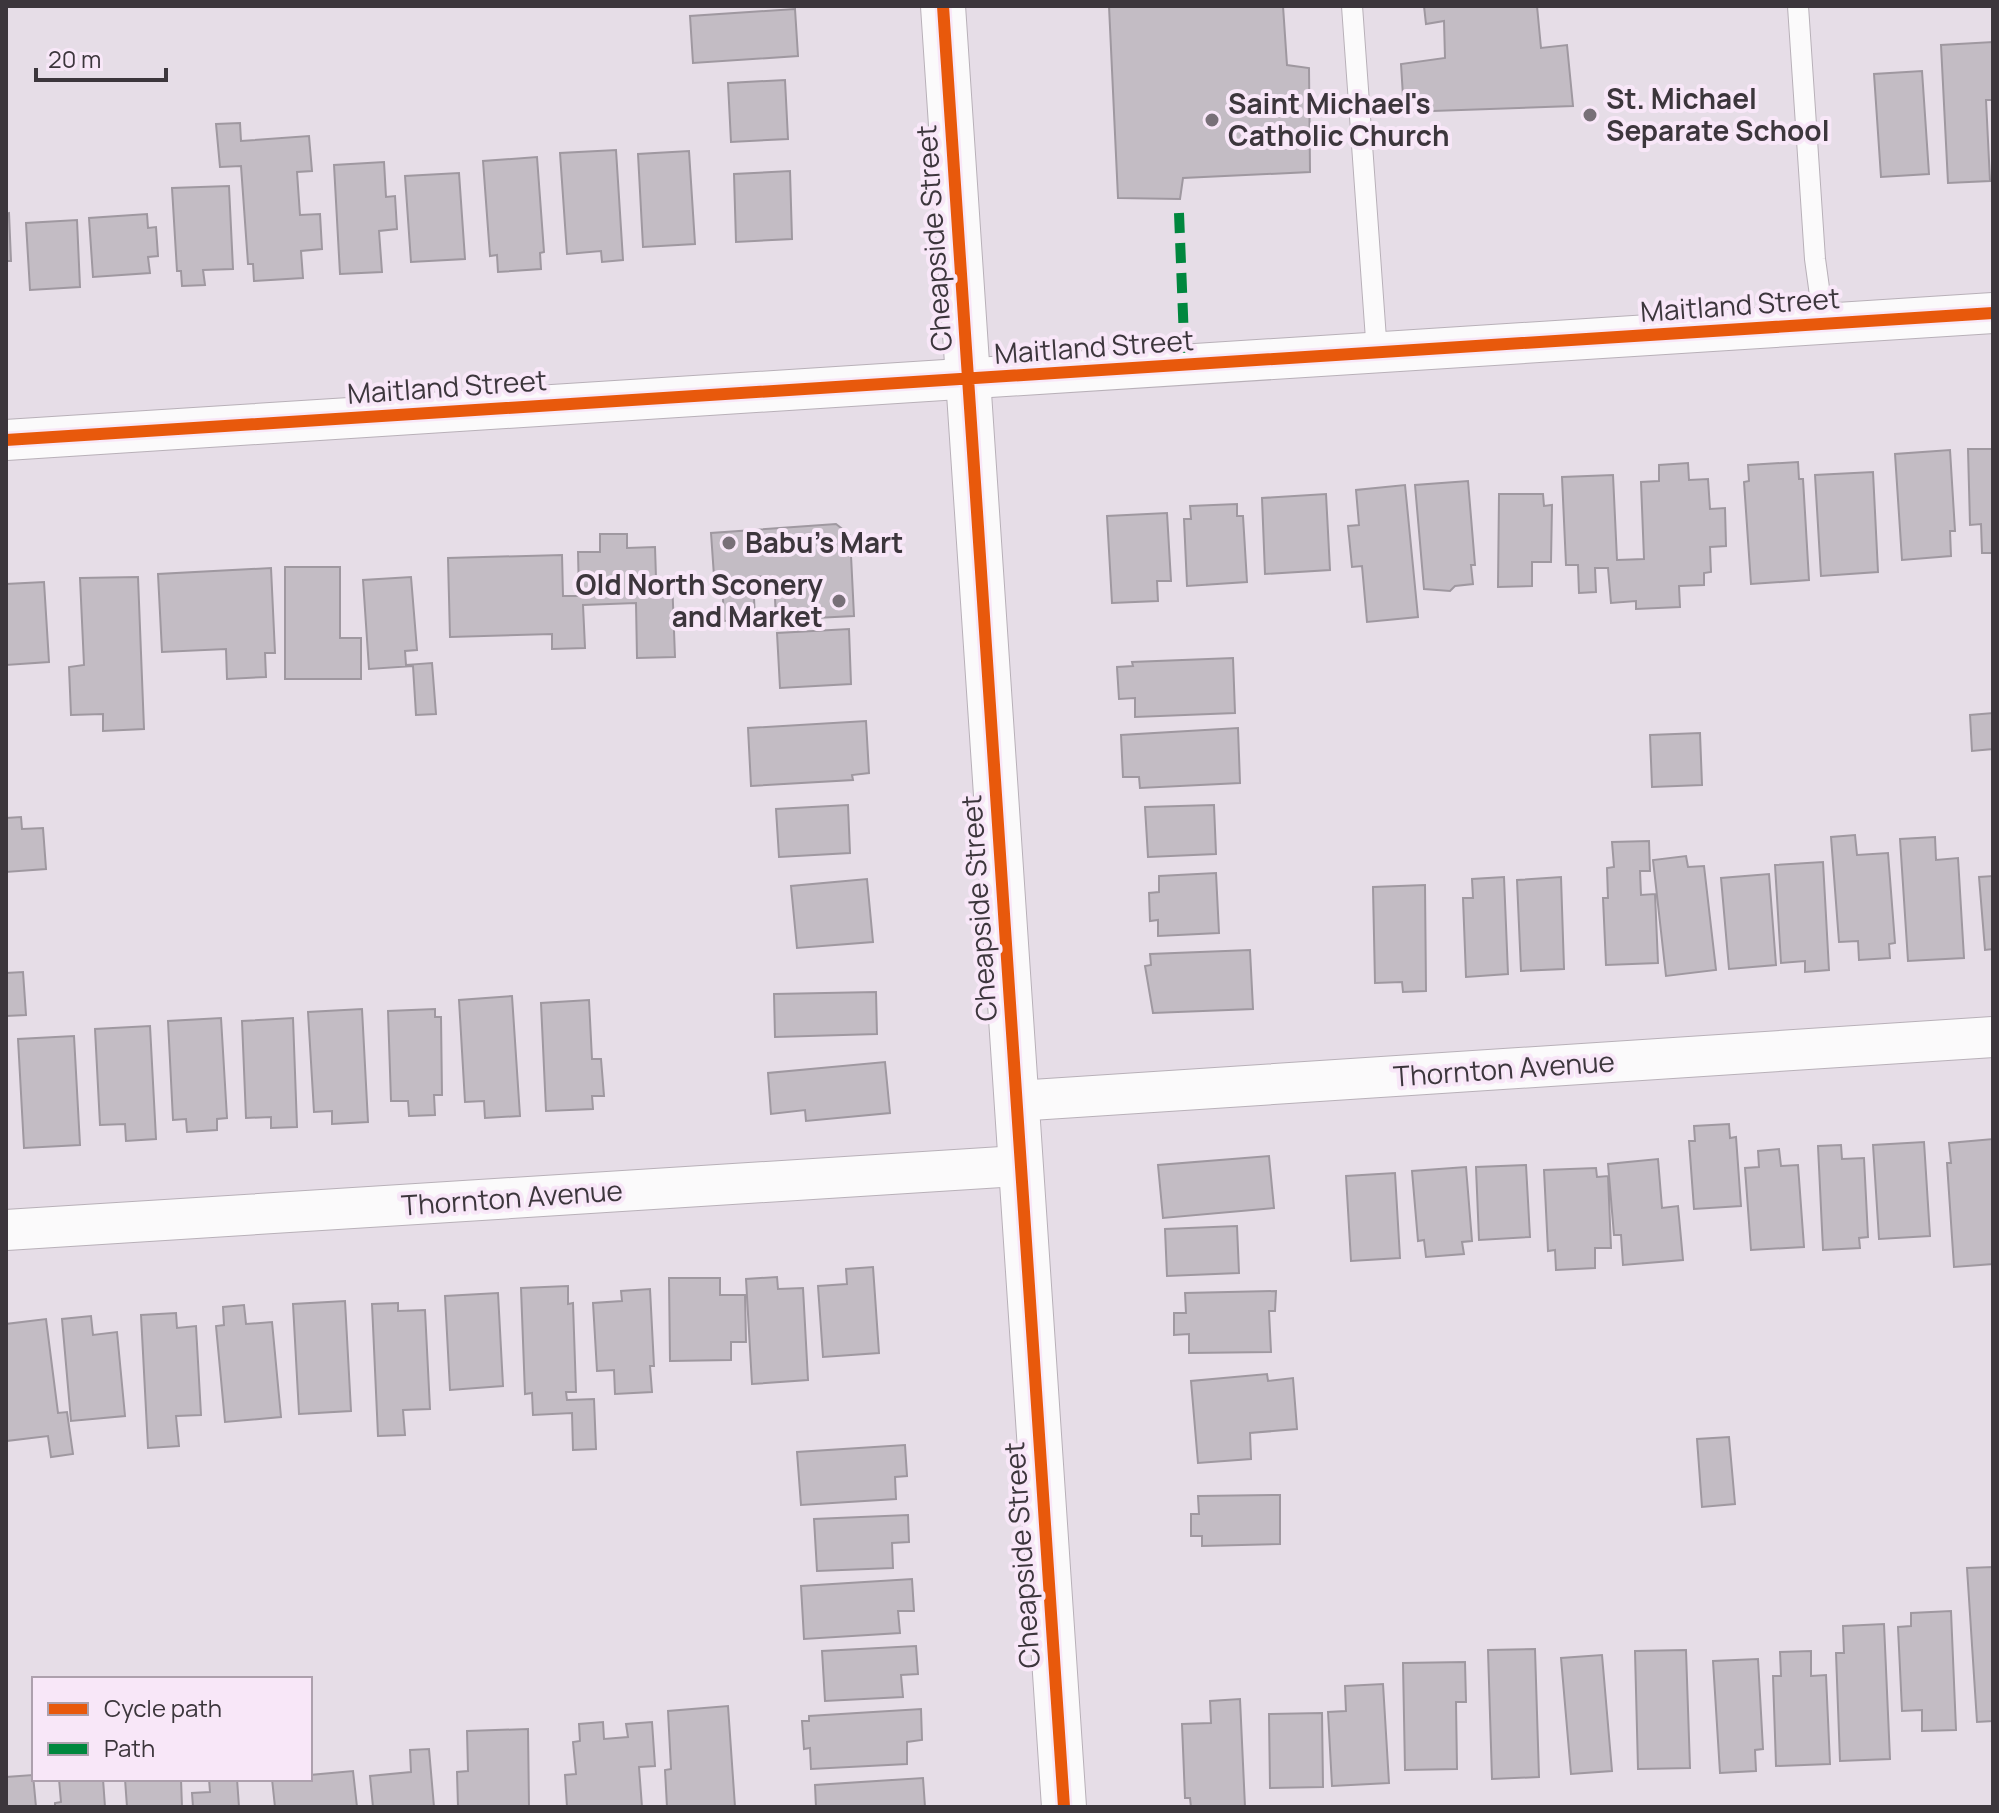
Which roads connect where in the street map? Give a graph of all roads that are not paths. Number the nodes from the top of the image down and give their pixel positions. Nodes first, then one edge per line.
1 (943, 6) edge
2 (1352, 6) edge
3 (1798, 6) edge
4 (1993, 313) edge
5 (1824, 324) junction
6 (1377, 353) junction
7 (967, 379) junction
8 (6, 440) edge
9 (1993, 1037) edge
10 (1015, 1101) junction
11 (1018, 1166) junction
12 (6, 1230) edge
13 (1064, 1807) edge

1 - 7 street, Cheapside Street
2 - 6 lane
3 - 5 lane
4 - 5 street, Maitland Street
5 - 6 street, Maitland Street
6 - 7 street, Maitland Street
7 - 8 street, Maitland Street
7 - 10 street, Cheapside Street
9 - 10 street, Thornton Avenue
10 - 11 street, Cheapside Street
11 - 12 street, Thornton Avenue
11 - 13 street, Cheapside Street

